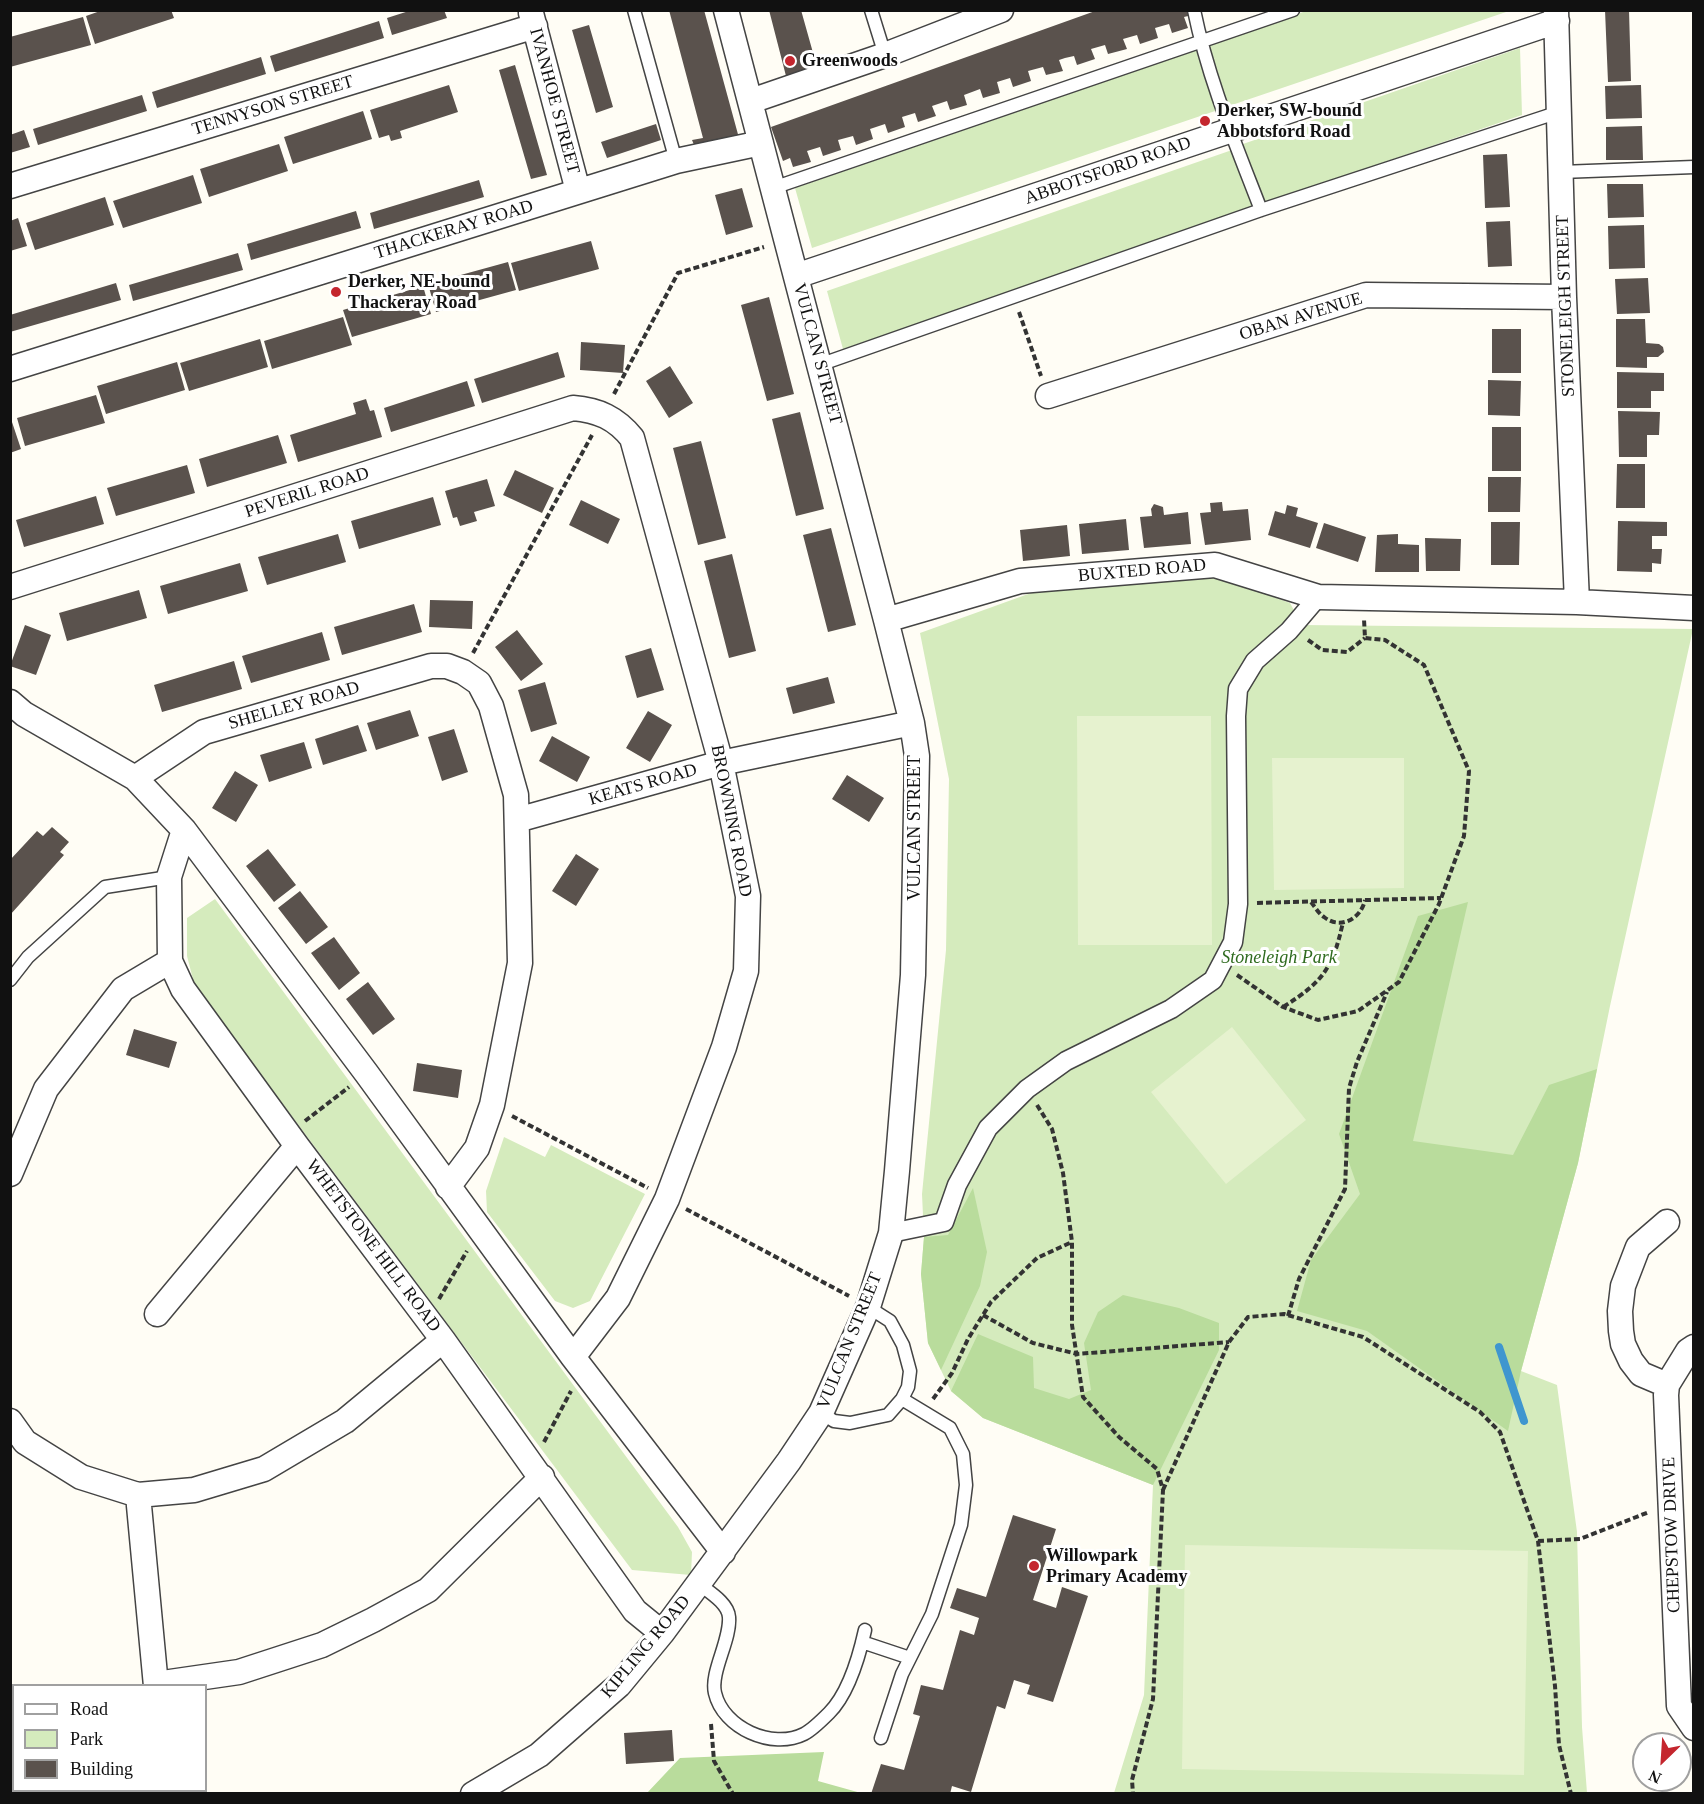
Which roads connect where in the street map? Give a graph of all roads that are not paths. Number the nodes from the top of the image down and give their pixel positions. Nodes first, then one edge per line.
1 (634, 10) edge
2 (726, 10) edge
3 (871, 10) edge
4 (1001, 10) edge
5 (1194, 10) edge
6 (1293, 10) edge
7 (1557, 16) edge
8 (533, 18) edge
9 (1201, 42) junction
10 (885, 55) junction
11 (751, 101) junction
12 (1559, 112) junction
13 (1230, 130) junction
14 (761, 143) junction
15 (675, 161) junction
16 (1694, 167) edge
17 (1561, 172) junction
18 (10, 186) edge
19 (773, 188) junction
20 (579, 191) junction
21 (1261, 210) junction
22 (796, 276) junction
23 (1564, 297) junction
24 (819, 364) junction
25 (10, 369) edge
26 (1048, 396) road end
27 (603, 414) joint
28 (10, 587) edge
29 (1318, 597) junction
30 (1577, 602) junction
31 (1694, 608) edge
32 (886, 620) junction
33 (10, 702) edge
34 (912, 723) junction
35 (721, 763) junction
36 (135, 778) junction
37 (517, 820) junction
38 (184, 830) junction
39 (169, 877) junction
40 (170, 962) junction
41 (10, 980) edge
42 (297, 1146) junction
43 (10, 1174) edge
44 (448, 1186) junction
45 (1667, 1222) dead end
46 (891, 1233) junction
47 (868, 1306) junction
48 (157, 1314) dead end
49 (443, 1340) junction
50 (1694, 1347) edge
51 (573, 1357) junction
52 (1667, 1384) junction
53 (902, 1399) junction
54 (821, 1413) junction
55 (10, 1421) edge
56 (536, 1469) junction
57 (138, 1495) junction
58 (723, 1552) junction
59 (699, 1584) junction
60 (865, 1630) dead end
61 (662, 1633) junction
62 (862, 1642) junction
63 (910, 1658) junction
64 (156, 1684) edge
65 (162, 1684) edge
66 (1694, 1728) edge
67 (881, 1738) dead end
68 (473, 1794) edge

1 - 15 lane
2 - 11 street, VULCAN STREET
3 - 10 lane
4 - 10 street
5 - 9 lane
6 - 9 lane
7 - 12 street, STONELEIGH STREET
7 - 13 street, ABBOTSFORD ROAD
8 - 18 street, TENNYSON STREET
8 - 20 street, IVANHOE STREET
9 - 13 lane
9 - 19 lane
10 - 11 street
11 - 14 street, VULCAN STREET
12 - 17 street, STONELEIGH STREET
12 - 21 lane
13 - 21 lane
13 - 22 street, ABBOTSFORD ROAD
14 - 15 street, THACKERAY ROAD
14 - 19 street, VULCAN STREET
15 - 20 street, THACKERAY ROAD
16 - 17 lane
17 - 23 street, STONELEIGH STREET
19 - 22 street, VULCAN STREET
20 - 25 street, THACKERAY ROAD
21 - 24 lane
22 - 24 street, VULCAN STREET
23 - 26 street, OBAN AVENUE
23 - 30 street, STONELEIGH STREET
24 - 32 street, VULCAN STREET
27 - 28 street, PEVERIL ROAD
27 - 35 street, BROWNING ROAD
29 - 30 street, BUXTED ROAD
29 - 32 street, BUXTED ROAD
29 - 46 street
30 - 31 street, BUXTED ROAD
32 - 34 street, VULCAN STREET
33 - 36 street
34 - 35 street, KEATS ROAD
34 - 46 street, VULCAN STREET
35 - 37 street, KEATS ROAD
35 - 51 street, BROWNING ROAD
36 - 37 street, SHELLEY ROAD
36 - 38 street
37 - 44 street
38 - 39 street, WHETSTONE HILL ROAD
38 - 44 street
39 - 40 street, WHETSTONE HILL ROAD
39 - 41 lane
40 - 42 street, WHETSTONE HILL ROAD
40 - 43 street
42 - 48 street
42 - 49 street, WHETSTONE HILL ROAD
44 - 51 street
45 - 52 street
46 - 47 street, VULCAN STREET
47 - 53 lane
47 - 54 street, VULCAN STREET
49 - 56 street, WHETSTONE HILL ROAD
49 - 57 street
50 - 52 street
51 - 58 street
52 - 66 street, CHEPSTOW DRIVE
53 - 54 lane
53 - 63 lane
54 - 58 street, VULCAN STREET
55 - 57 street
56 - 61 street, WHETSTONE HILL ROAD
56 - 65 street
57 - 64 street
58 - 59 street, KIPLING ROAD
59 - 61 street, KIPLING ROAD
59 - 62 lane
60 - 62 lane
61 - 68 street, KIPLING ROAD
62 - 63 lane
63 - 67 lane

